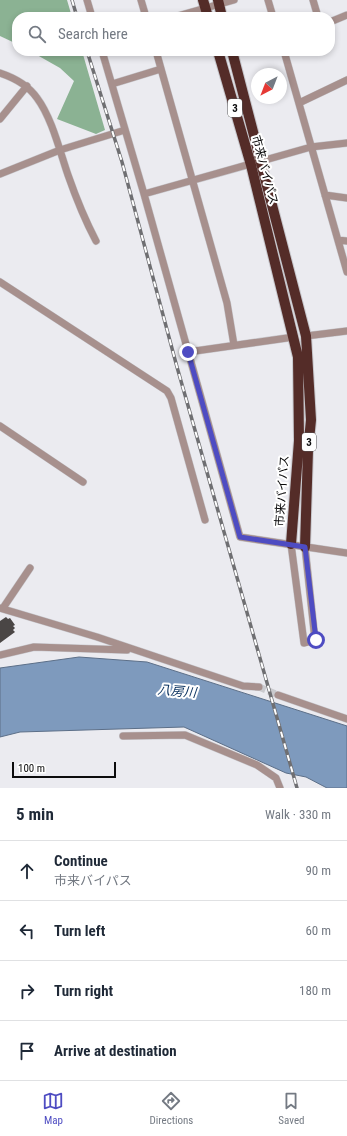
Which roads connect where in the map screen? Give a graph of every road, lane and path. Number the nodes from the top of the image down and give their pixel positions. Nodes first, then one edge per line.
1 (87, 0) edge
2 (141, 0) edge
3 (234, 0) edge
4 (268, 0) edge
5 (313, 0) edge
6 (218, 2) edge
7 (206, 9) edge
8 (91, 12) edge
9 (145, 12) edge
10 (194, 12) edge
11 (221, 12) edge
12 (272, 12) edge
13 (317, 12) edge
14 (347, 15) edge
15 (335, 20) edge
16 (104, 56) edge
17 (157, 56) edge
18 (219, 56) edge
19 (233, 56) edge
20 (285, 56) edge
21 (161, 69) junction
22 (0, 73) edge
23 (347, 80) edge
24 (112, 84) junction
25 (27, 86) junction
26 (299, 103) junction
27 (0, 119) edge
28 (125, 130) junction
29 (347, 143) edge
30 (311, 147) junction
31 (60, 150) junction
32 (261, 161) junction
33 (251, 164) junction
34 (0, 174) edge
35 (193, 179) junction
36 (144, 194) junction
37 (325, 195) junction
38 (347, 198) edge
39 (338, 240) junction
40 (96, 241) dead end
41 (347, 241) edge
42 (347, 272) edge
43 (1, 285) edge
44 (347, 331) edge
45 (306, 336) junction
46 (294, 338) junction
47 (234, 345) junction
48 (188, 352) junction
49 (1, 427) edge
50 (83, 482) dead end
51 (205, 520) dead end
52 (292, 544) junction
53 (305, 547) junction
54 (347, 554) edge
55 (30, 568) dead end
56 (2, 608) edge
57 (133, 650) junction
58 (0, 655) edge
59 (259, 687) tunnel mouth
60 (278, 695) tunnel mouth
61 (347, 719) edge
62 (123, 736) dead end
63 (280, 788) edge

1 - 8 street
2 - 9 street
3 - 6 street
4 - 12 street
5 - 13 street
6 - 7 street
6 - 11 highway
7 - 10 street
14 - 15 street
16 - 24 street
17 - 21 street
18 - 33 highway, 市来バイパス / 3
19 - 32 highway, 市来バイパス / 3
20 - 26 street
21 - 24 street
21 - 35 street
22 - 25 street
23 - 26 street
24 - 28 street
25 - 27 street
25 - 31 street
26 - 30 street
28 - 31 street
28 - 36 street
29 - 30 street
30 - 32 street
30 - 37 street
31 - 34 street
31 - 40 street
32 - 33 street
32 - 45 highway, 市来バイパス / 3
33 - 35 street
33 - 46 highway, 市来バイパス / 3
35 - 36 street
35 - 47 street
36 - 48 street
37 - 38 street
37 - 39 street
39 - 41 street
39 - 42 street
43 - 51 street
44 - 45 street
45 - 53 highway, 市来バイパス / 3
46 - 47 street
46 - 52 highway, 市来バイパス / 3
47 - 48 street
48 - 52 street
49 - 50 street
52 - 53 street
52 - 53 street, 市来バイパス / 3
53 - 54 street
55 - 56 street
56 - 57 street
57 - 58 street
57 - 59 street
60 - 61 street
62 - 63 street

